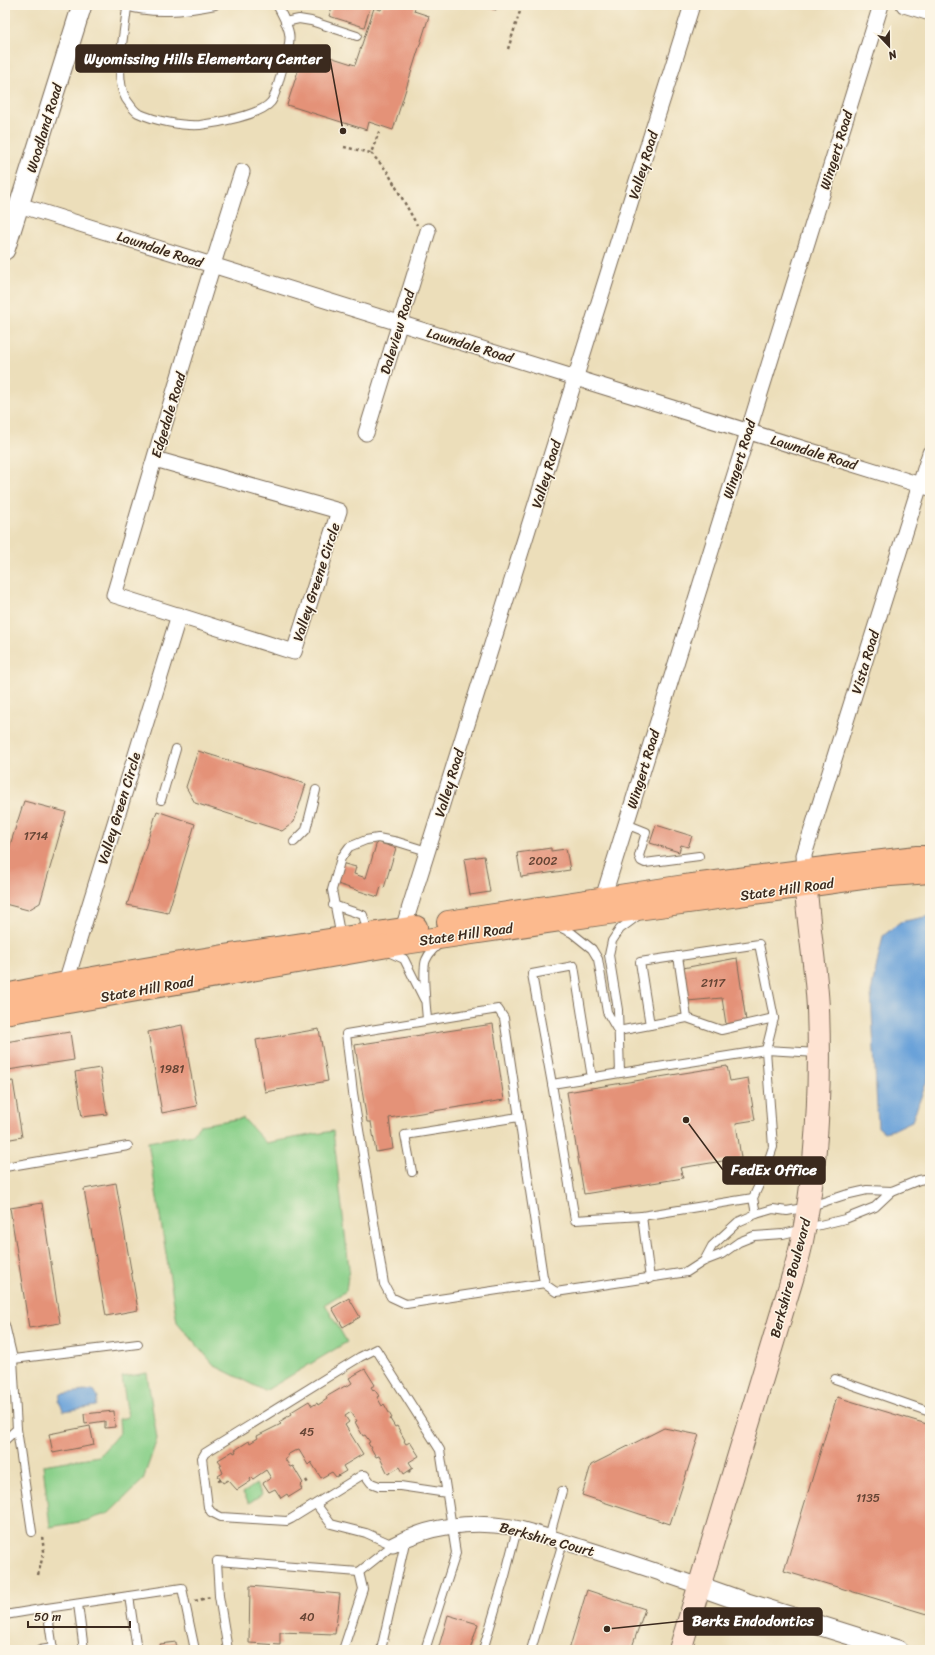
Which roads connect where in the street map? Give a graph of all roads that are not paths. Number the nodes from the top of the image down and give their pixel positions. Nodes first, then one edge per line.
1 (82, 5) edge
2 (215, 5) edge
3 (276, 5) edge
4 (692, 5) edge
5 (881, 5) edge
6 (904, 5) edge
7 (125, 6) edge
8 (930, 13) edge
9 (285, 22) junction
10 (357, 36) dead end
11 (242, 172) dead end
12 (20, 205) junction
13 (422, 228) road end
14 (5, 250) edge
15 (212, 265) junction
16 (400, 324) junction
17 (576, 378) junction
18 (748, 431) junction
19 (366, 433) dead end
20 (930, 453) edge
21 (154, 459) junction
22 (925, 487) edge
23 (179, 615) junction
24 (176, 749) dead end
25 (316, 790) dead end
26 (161, 800) dead end
27 (626, 824) junction
28 (294, 842) dead end
29 (427, 851) junction
30 (699, 856) dead end
31 (930, 857) edge
32 (930, 872) edge
33 (805, 879) junction
34 (334, 905) junction
35 (602, 906) junction
36 (650, 908) junction
37 (549, 922) junction
38 (404, 936) junction
39 (451, 937) junction
40 (341, 938) junction
41 (374, 941) junction
42 (678, 956) junction
43 (66, 992) junction
44 (5, 995) edge
45 (425, 1001) junction
46 (5, 1013) edge
47 (687, 1018) junction
48 (774, 1018) junction
49 (426, 1020) junction
50 (650, 1025) junction
51 (618, 1031) junction
52 (766, 1050) junction
53 (819, 1053) junction
54 (620, 1073) junction
55 (592, 1078) junction
56 (552, 1084) junction
57 (519, 1117) junction
58 (128, 1146) dead end
59 (5, 1167) edge
60 (412, 1172) dead end
61 (930, 1178) edge
62 (892, 1191) junction
63 (753, 1198) junction
64 (808, 1208) junction
65 (756, 1214) junction
66 (642, 1216) junction
67 (804, 1230) junction
68 (704, 1260) junction
69 (650, 1279) junction
70 (545, 1283) junction
71 (5, 1325) edge
72 (138, 1344) dead end
73 (9, 1359) edge
74 (835, 1379) dead end
75 (930, 1412) edge
76 (17, 1429) junction
77 (5, 1440) edge
78 (562, 1491) dead end
79 (447, 1493) junction
80 (316, 1504) junction
81 (452, 1526) junction
82 (517, 1528) junction
83 (32, 1532) dead end
84 (406, 1537) junction
85 (556, 1540) junction
86 (392, 1545) junction
87 (359, 1572) junction
88 (699, 1586) junction
89 (129, 1596) junction
90 (78, 1604) junction
91 (47, 1608) junction
92 (5, 1615) edge
93 (53, 1649) edge
94 (40, 1650) edge
95 (84, 1650) edge
96 (137, 1650) edge
97 (195, 1650) edge
98 (228, 1650) edge
99 (343, 1650) edge
100 (381, 1650) edge
101 (425, 1650) edge
102 (483, 1650) edge
103 (531, 1650) edge
104 (680, 1650) edge
105 (898, 1650) edge

1 - 12 street, Woodland Road
2 - 7 lane
3 - 9 lane
4 - 17 street, Valley Road
5 - 18 street, Wingert Road
6 - 8 street
7 - 9 lane
9 - 10 lane
11 - 15 street, Edgedale Road
12 - 14 street, Woodland Road
12 - 15 street, Lawndale Road
13 - 16 street, Daleview Road
15 - 16 street, Lawndale Road
15 - 21 street, Edgedale Road
16 - 17 street, Lawndale Road
16 - 19 street, Daleview Road
17 - 18 street, Lawndale Road
17 - 29 street, Valley Road
18 - 22 street, Lawndale Road
18 - 27 street, Wingert Road
20 - 22 street, Vista Road
21 - 23 street, Edgedale Road
21 - 23 street, Valley Greene Circle
22 - 33 street, Vista Road
23 - 43 street, Valley Green Circle
24 - 26 lane
25 - 28 lane
27 - 30 lane
27 - 35 street, Wingert Road
29 - 34 lane
29 - 38 street, Valley Road
31 - 33 main road, State Hill Road
32 - 33 main road, State Hill Road
33 - 35 main road, State Hill Road
33 - 36 main road, State Hill Road
33 - 53 main road, Berkshire Boulevard
34 - 40 lane
34 - 41 lane
35 - 36 main road, State Hill Road
35 - 37 main road, State Hill Road
35 - 38 main road, State Hill Road
36 - 51 lane
37 - 39 main road, State Hill Road
37 - 51 lane
38 - 39 main road, State Hill Road
38 - 41 main road, State Hill Road
39 - 45 lane
40 - 41 main road, State Hill Road
40 - 43 main road, State Hill Road
41 - 43 main road, State Hill Road
41 - 45 lane
42 - 47 lane
42 - 48 lane
42 - 50 lane
43 - 44 main road, State Hill Road
43 - 46 main road, State Hill Road
45 - 49 lane
47 - 48 lane
47 - 50 lane
48 - 52 lane
49 - 57 lane
49 - 70 lane
50 - 51 lane
51 - 54 lane
52 - 53 lane
52 - 54 lane
52 - 63 lane
53 - 64 main road, Berkshire Boulevard
54 - 55 lane
55 - 56 lane
55 - 56 lane
56 - 66 lane
57 - 60 lane
57 - 70 lane
58 - 59 lane
61 - 62 lane
62 - 64 lane
62 - 67 lane
63 - 65 lane
63 - 66 lane
64 - 65 lane
64 - 67 main road, Berkshire Boulevard
65 - 68 lane
66 - 69 lane
67 - 68 lane
67 - 88 main road, Berkshire Boulevard
68 - 69 lane
69 - 70 lane
71 - 73 lane
72 - 73 lane
73 - 76 lane
74 - 75 lane
76 - 77 lane
76 - 83 lane
78 - 85 lane
79 - 80 lane
79 - 80 lane
79 - 81 lane
80 - 86 lane
81 - 82 street, Berkshire Court
81 - 84 street, Berkshire Court
81 - 101 lane
82 - 85 street, Berkshire Court
82 - 102 lane
84 - 86 street, Berkshire Court
84 - 100 lane
85 - 88 street, Berkshire Court
85 - 103 lane
86 - 87 lane
87 - 98 lane
87 - 99 lane
88 - 104 main road, Berkshire Boulevard
88 - 105 street
89 - 90 lane
89 - 96 lane
89 - 97 lane
90 - 91 lane
90 - 95 lane
91 - 92 lane
91 - 93 lane
93 - 94 lane

